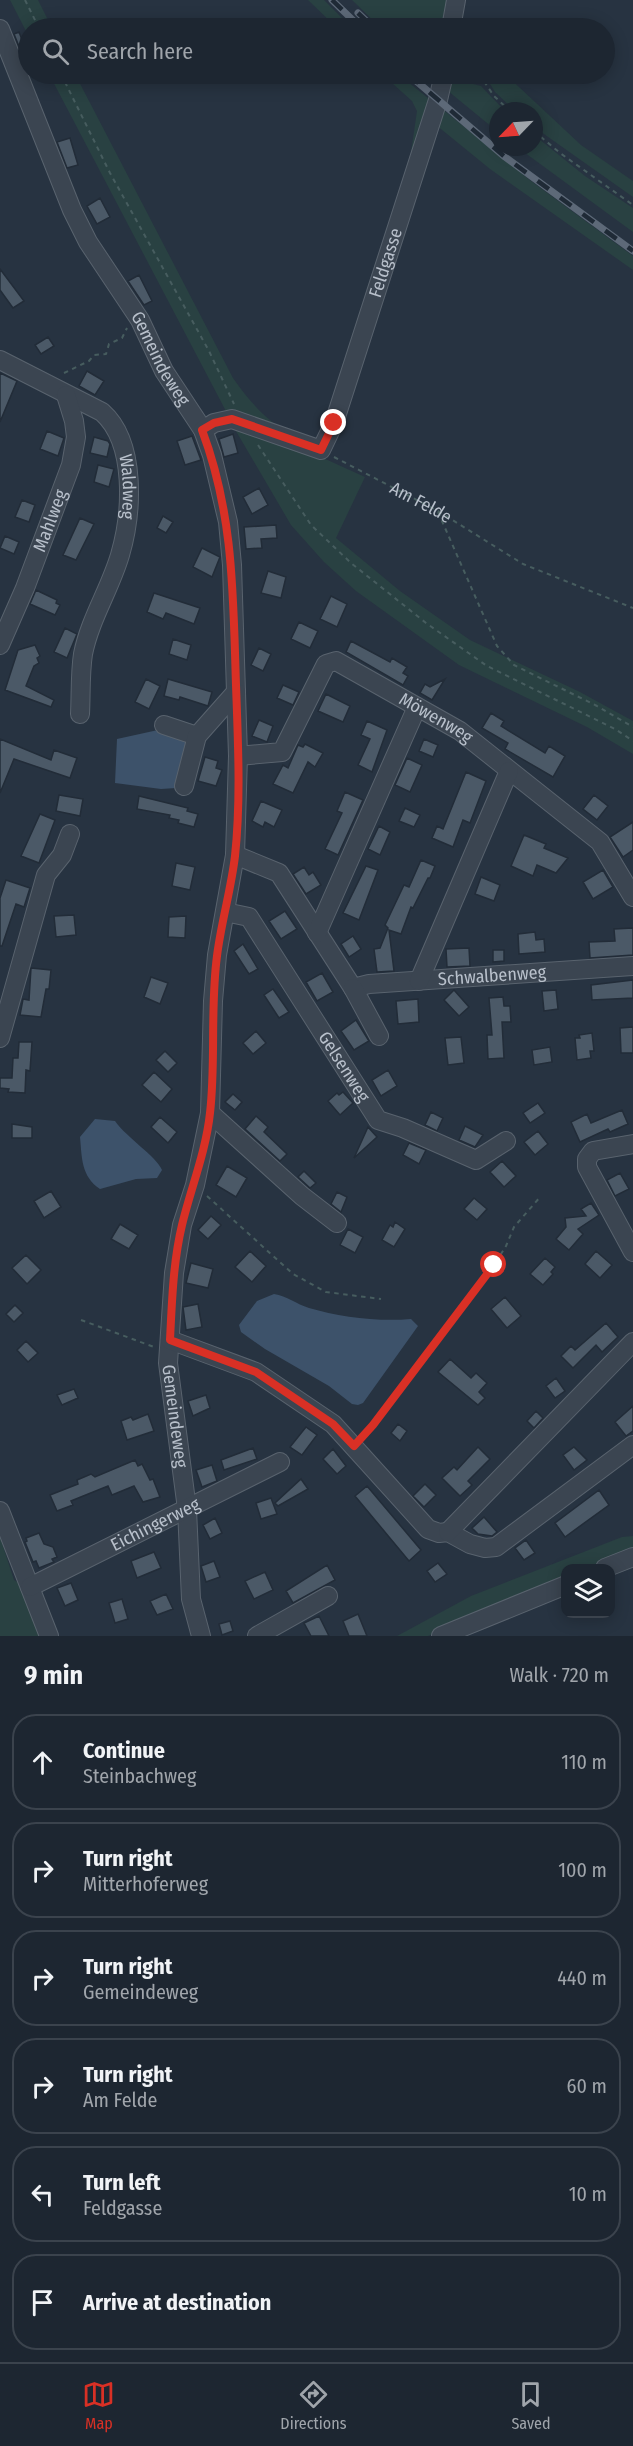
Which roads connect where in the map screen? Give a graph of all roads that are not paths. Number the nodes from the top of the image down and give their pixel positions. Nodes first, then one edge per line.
1 (456, 0) edge
2 (453, 18) edge
3 (0, 29) edge
4 (18, 74) edge
5 (22, 84) edge
6 (441, 84) edge
7 (0, 360) edge
8 (66, 395) junction
9 (202, 430) junction
10 (0, 645) edge
11 (236, 692) junction
12 (417, 707) junction
13 (80, 714) dead end
14 (164, 725) dead end
15 (197, 736) junction
16 (238, 756) junction
17 (508, 771) junction
18 (184, 786) dead end
19 (70, 834) dead end
20 (235, 855) junction
21 (633, 897) edge
22 (225, 912) junction
23 (316, 933) junction
24 (633, 966) edge
25 (419, 981) junction
26 (352, 988) junction
27 (378, 1036) dead end
28 (0, 1038) edge
29 (210, 1113) junction
30 (506, 1142) dead end
31 (633, 1144) edge
32 (338, 1222) dead end
33 (633, 1252) edge
34 (633, 1342) edge
35 (169, 1346) junction
36 (633, 1445) edge
37 (280, 1462) dead end
38 (187, 1509) junction
39 (0, 1511) edge
40 (448, 1532) junction
41 (633, 1557) edge
42 (615, 1565) edge
43 (30, 1587) junction
44 (561, 1587) edge
45 (328, 1596) dead end
46 (49, 1636) edge
47 (201, 1636) edge
48 (256, 1636) edge
49 (441, 1636) edge

1 - 2 street
3 - 4 street, Gemeindeweg
5 - 9 street, Gemeindeweg
6 - 9 street, Feldgasse
7 - 8 street, Waldweg
8 - 10 street, Mahlweg
8 - 13 street, Waldweg
9 - 11 street, Gemeindeweg
11 - 15 street
11 - 16 street, Gemeindeweg
12 - 16 street, Möwenweg
12 - 17 street, Möwenweg
12 - 23 street
14 - 15 street
15 - 18 street
16 - 20 street, Gemeindeweg
17 - 21 street, Möwenweg
17 - 25 street
19 - 28 street
20 - 22 street, Gemeindeweg
20 - 23 street
22 - 29 street, Gemeindeweg
22 - 30 street, Gelsenweg
23 - 26 street
24 - 25 street, Schwalbenweg
25 - 26 street, Schwalbenweg
26 - 27 street
29 - 32 street
29 - 35 street, Gemeindeweg
31 - 33 street
34 - 40 street
35 - 38 street, Gemeindeweg
35 - 40 street
36 - 40 street
37 - 38 street, Eichingerweg
38 - 43 street, Eichingerweg
38 - 47 street, Gemeindeweg
39 - 43 street
41 - 42 street
43 - 46 street
44 - 49 street
45 - 48 street

